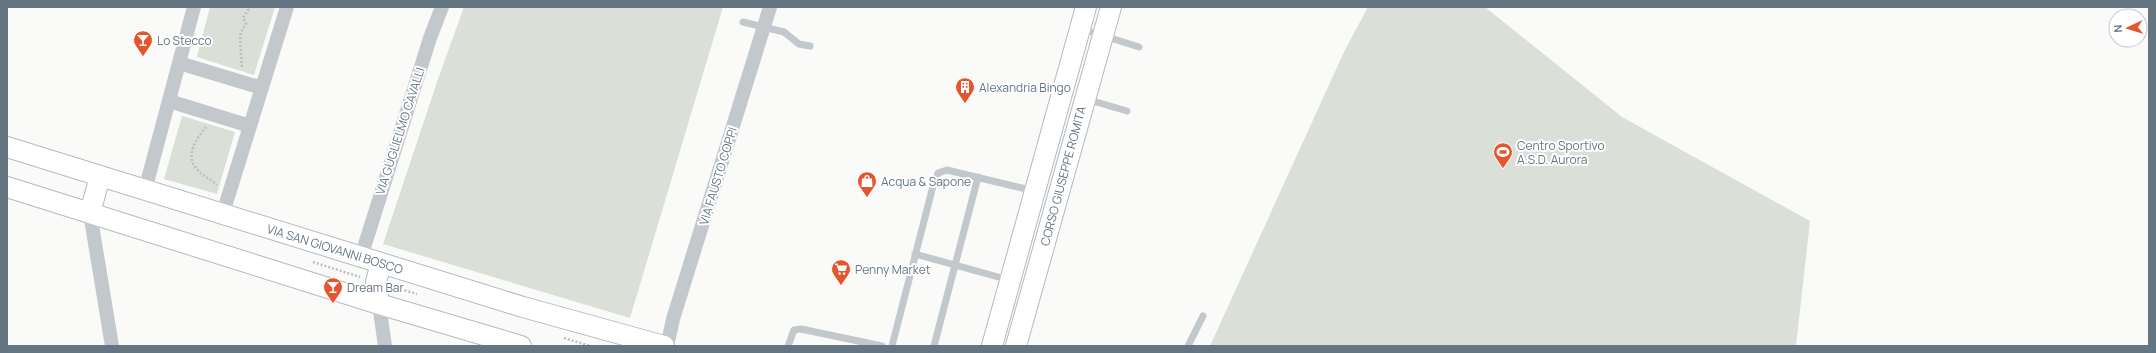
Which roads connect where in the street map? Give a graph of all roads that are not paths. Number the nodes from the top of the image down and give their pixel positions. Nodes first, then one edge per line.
1 (194, 7) edge
2 (287, 7) edge
3 (442, 7) edge
4 (770, 7) edge
5 (1086, 7) edge
6 (1111, 7) edge
7 (743, 22) dead end
8 (763, 27) junction
9 (1080, 28) junction
10 (1103, 35) junction
11 (810, 46) dead end
12 (1139, 47) dead end
13 (179, 63) junction
14 (262, 88) junction
15 (1084, 98) junction
16 (169, 101) junction
17 (1127, 111) dead end
18 (250, 126) junction
19 (7, 147) edge
20 (100, 176) junction
21 (978, 177) junction
22 (7, 187) edge
23 (146, 190) junction
24 (1035, 191) junction
25 (90, 213) junction
26 (223, 213) junction
27 (915, 254) junction
28 (361, 257) junction
29 (381, 263) junction
30 (955, 265) junction
31 (1010, 280) junction
32 (379, 304) junction
33 (1203, 316) dead end
34 (112, 346) edge
35 (385, 346) edge
36 (521, 346) edge
37 (665, 346) edge
38 (788, 346) edge
39 (882, 346) edge
40 (892, 346) edge
41 (934, 346) edge
42 (992, 346) edge
43 (1016, 346) edge
44 (1188, 346) edge

1 - 13 street
2 - 14 street
3 - 28 street, VIA GUGLIELMO CAVALLI
4 - 8 street, VIA FAUSTO COPPI
5 - 9 main road, CORSO GIUSEPPE ROMITA
6 - 10 main road, CORSO GIUSEPPE ROMITA
7 - 8 lane
8 - 11 lane
8 - 37 street, VIA FAUSTO COPPI
9 - 10 lane
9 - 24 main road, CORSO GIUSEPPE ROMITA
10 - 12 lane
10 - 15 main road, CORSO GIUSEPPE ROMITA
13 - 14 street
13 - 16 street
14 - 18 street
15 - 17 lane
15 - 43 main road, CORSO GIUSEPPE ROMITA
16 - 18 street
16 - 23 street
18 - 26 street
19 - 20 main road, VIA SAN GIOVANNI BOSCO
20 - 23 main road, VIA SAN GIOVANNI BOSCO
20 - 25 main road
21 - 24 lane
21 - 27 lane
21 - 30 lane
22 - 25 main road
23 - 26 main road, VIA SAN GIOVANNI BOSCO
24 - 31 main road, CORSO GIUSEPPE ROMITA
25 - 32 main road
25 - 34 street
26 - 28 main road, VIA SAN GIOVANNI BOSCO
27 - 30 lane
27 - 40 lane
28 - 29 main road, VIA SAN GIOVANNI BOSCO
29 - 32 main road
29 - 37 main road, VIA SAN GIOVANNI BOSCO
30 - 31 lane
30 - 41 lane
31 - 42 main road, CORSO GIUSEPPE ROMITA
32 - 35 street
32 - 36 main road
33 - 44 lane
38 - 39 lane

